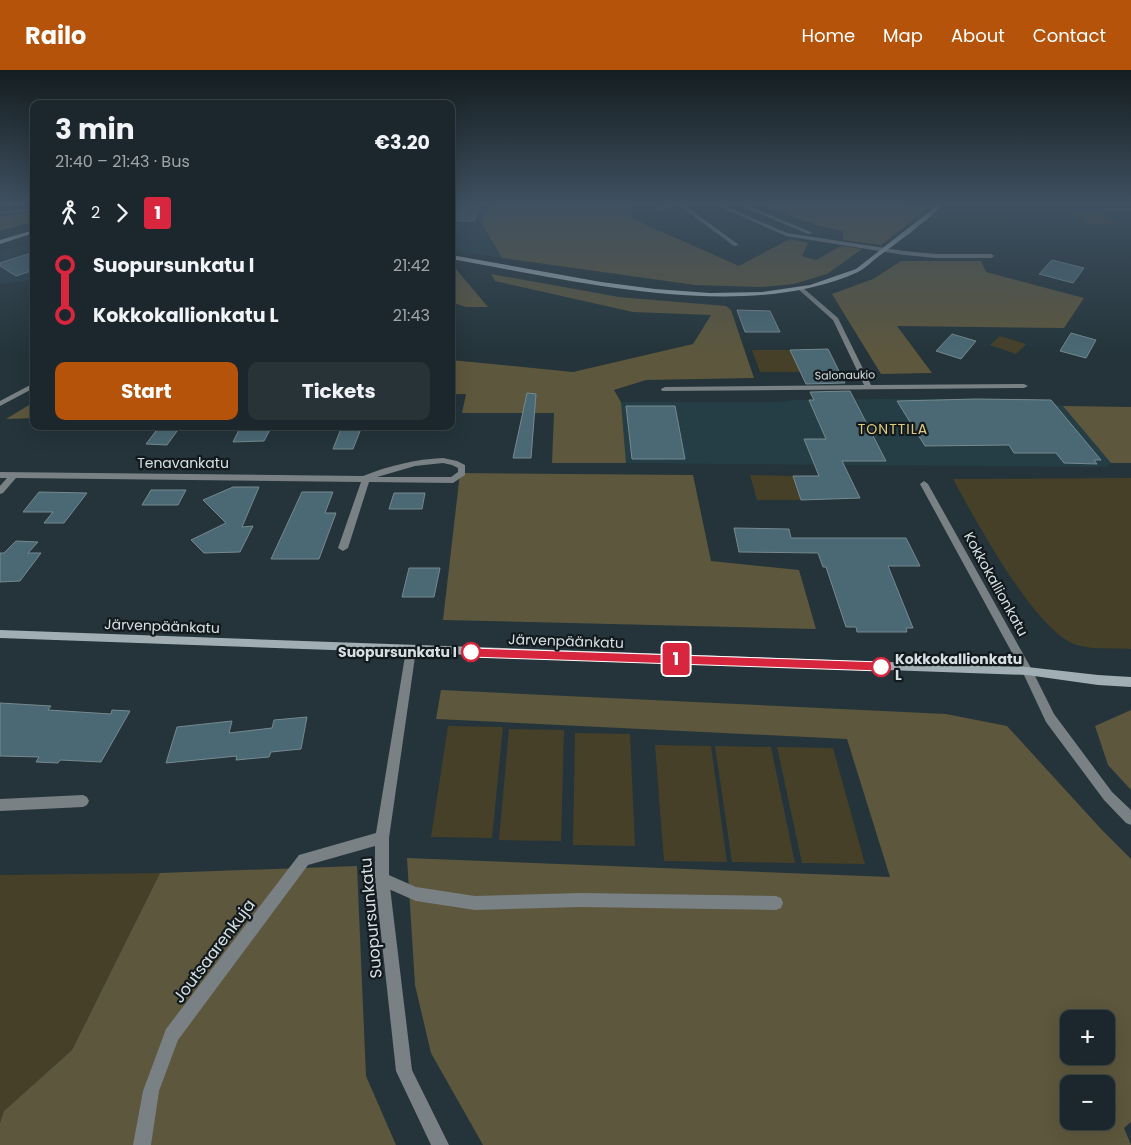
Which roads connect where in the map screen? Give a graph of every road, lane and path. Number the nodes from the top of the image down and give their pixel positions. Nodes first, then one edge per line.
1 (878, 254) edge
2 (920, 254) edge
3 (991, 256) dead end
4 (455, 257) edge
5 (800, 288) junction
6 (868, 386) junction
7 (1024, 386) dead end
8 (30, 387) edge
9 (666, 389) dead end
10 (0, 404) edge
11 (0, 475) edge
12 (14, 475) junction
13 (366, 478) junction
14 (924, 484) dead end
15 (0, 491) edge
16 (343, 548) dead end
17 (0, 634) edge
18 (410, 650) junction
19 (1027, 671) junction
20 (1131, 682) edge
21 (83, 801) dead end
22 (0, 805) edge
23 (1131, 819) edge
24 (382, 838) junction
25 (382, 878) junction
26 (776, 903) dead end
27 (142, 1145) edge
28 (440, 1145) edge

1 - 5 street
2 - 3 street
4 - 5 street
5 - 6 street
6 - 7 street, Salonaukio
6 - 9 street, Salonaukio
8 - 10 street
11 - 12 street, Tenavankatu
12 - 13 street, Tenavankatu
12 - 15 street
13 - 13 street, Tenavankatu
13 - 16 street
14 - 19 street, Kokkokallionkatu
17 - 18 street, Järvenpäänkatu
18 - 19 street, Järvenpäänkatu
18 - 24 street, Suopursunkatu
19 - 20 street, Järvenpäänkatu
19 - 23 street, Kokkokallionkatu
21 - 22 street
24 - 25 street, Suopursunkatu
24 - 27 street, Joutsaarenkuja
25 - 26 street
25 - 28 street, Suopursunkatu

